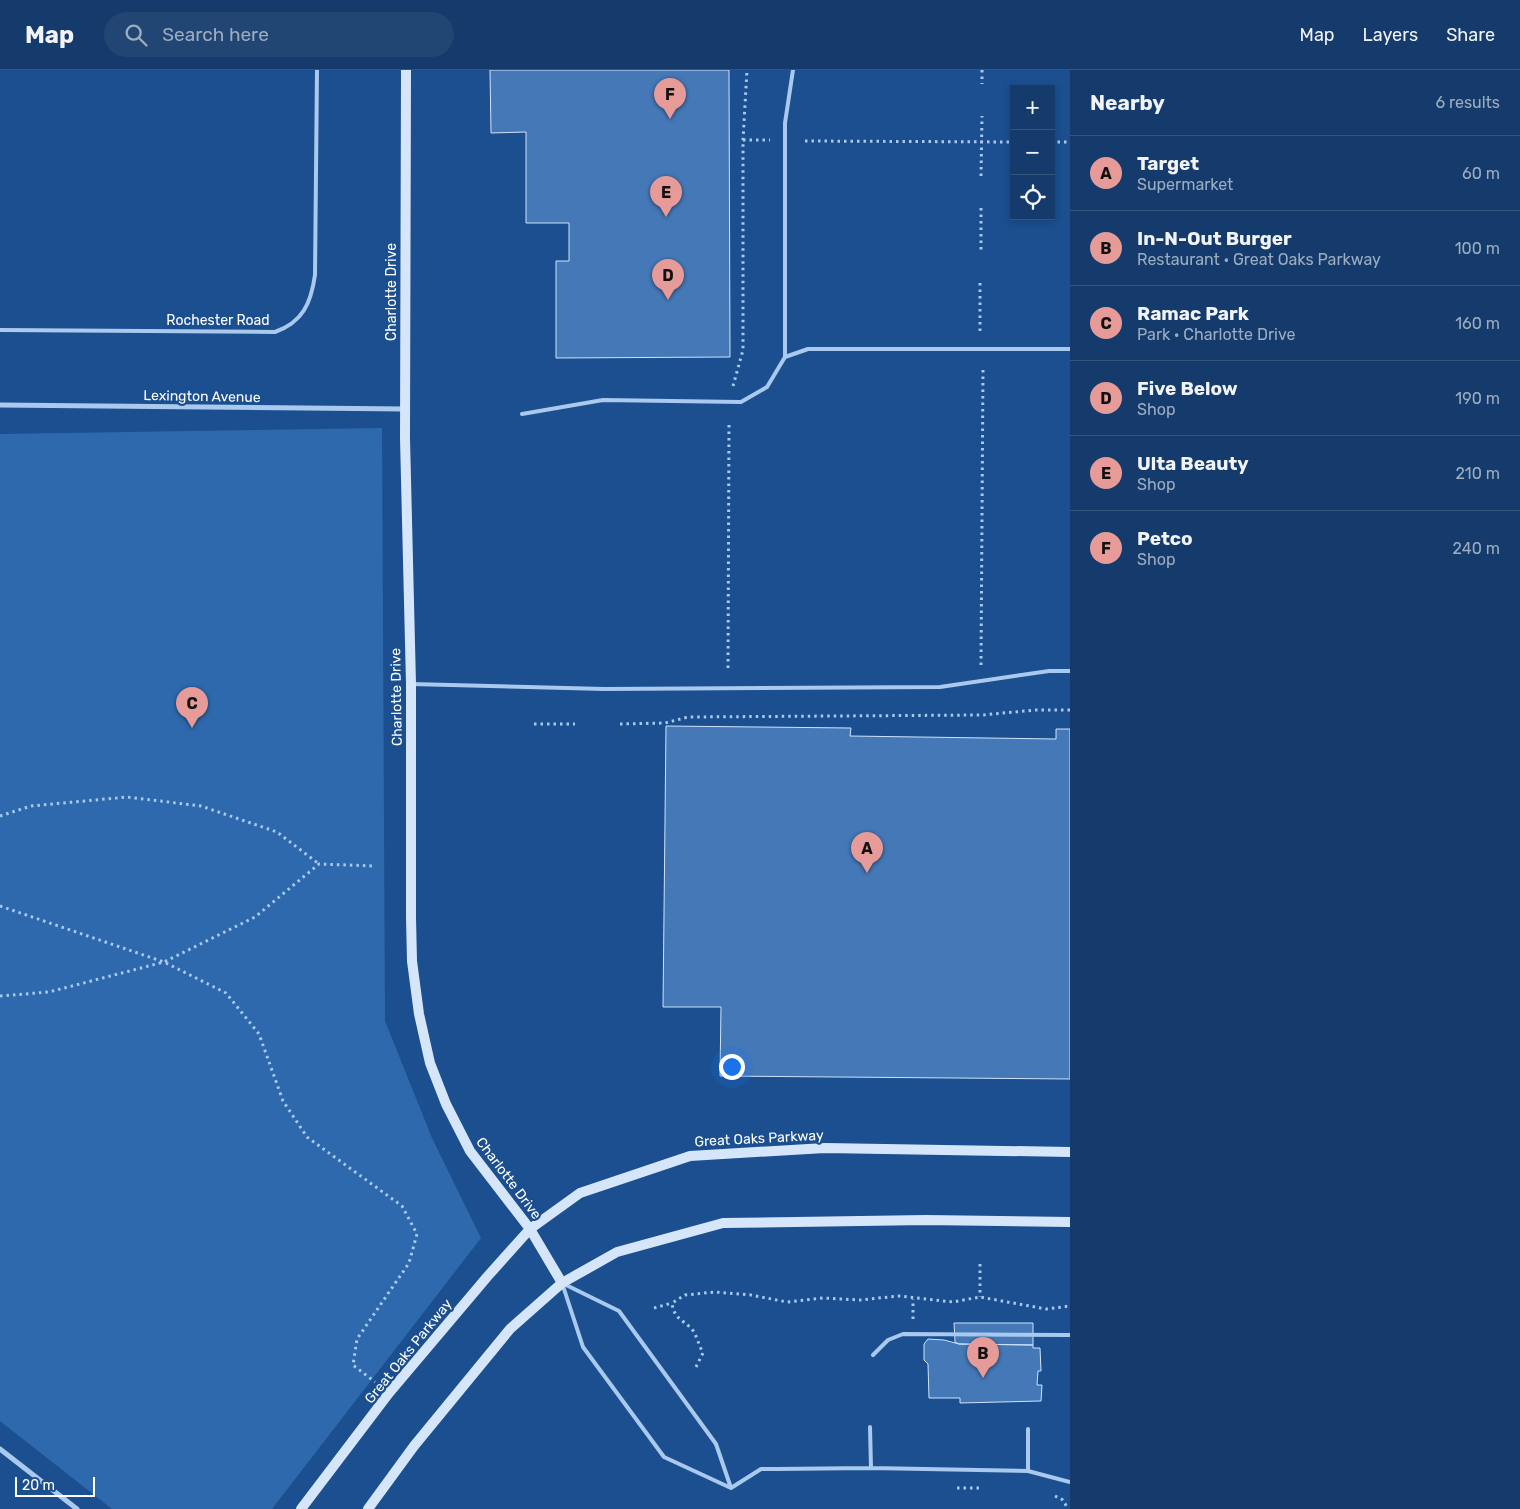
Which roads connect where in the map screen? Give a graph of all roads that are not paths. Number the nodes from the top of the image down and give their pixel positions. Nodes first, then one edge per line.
1 (317, 70) edge
2 (406, 70) edge
3 (793, 70) edge
4 (0, 330) edge
5 (1070, 349) edge
6 (785, 357) junction
7 (0, 405) edge
8 (405, 409) junction
9 (522, 414) dead end
10 (1070, 671) edge
11 (410, 684) junction
12 (1070, 1152) edge
13 (1070, 1222) edge
14 (530, 1229) junction
15 (562, 1283) junction
16 (1070, 1335) edge
17 (873, 1355) dead end
18 (870, 1427) dead end
19 (1028, 1429) dead end
20 (0, 1449) edge
21 (871, 1468) junction
22 (1028, 1471) junction
23 (1070, 1482) edge
24 (731, 1488) junction
25 (77, 1509) edge
26 (301, 1509) edge
27 (368, 1509) edge

1 - 4 lane, Rochester Road
2 - 8 main road, Charlotte Drive
3 - 6 lane
5 - 6 lane
6 - 9 lane
7 - 8 street, Lexington Avenue
8 - 11 main road, Charlotte Drive
10 - 11 lane
11 - 14 main road, Charlotte Drive
12 - 14 main road, Great Oaks Parkway
13 - 15 main road
14 - 15 main road, Charlotte Drive
14 - 26 main road, Great Oaks Parkway
15 - 24 lane
15 - 24 lane
15 - 27 main road
16 - 17 lane
18 - 21 lane
19 - 22 lane
20 - 25 street
21 - 22 lane
21 - 24 lane
22 - 23 lane

